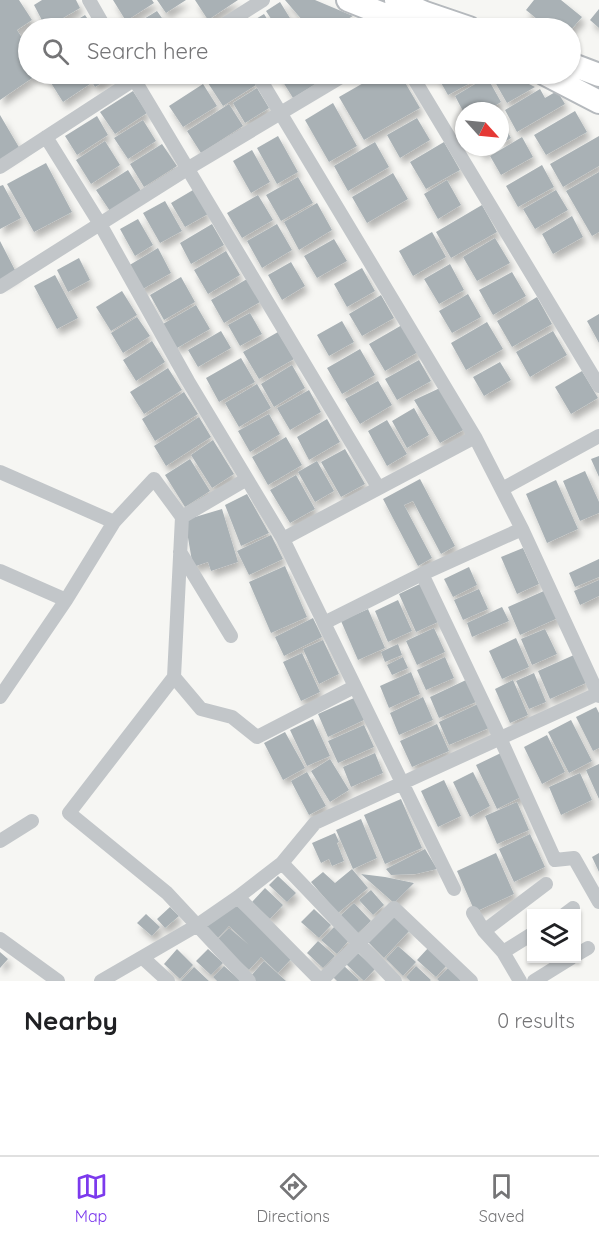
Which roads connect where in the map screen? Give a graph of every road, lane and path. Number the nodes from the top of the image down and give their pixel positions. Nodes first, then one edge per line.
1 (88, 0) edge
2 (263, 0) edge
3 (348, 0) edge
4 (396, 0) edge
5 (99, 18) edge
6 (238, 18) edge
7 (392, 18) edge
8 (443, 18) edge
9 (581, 68) edge
10 (599, 75) edge
11 (123, 84) edge
12 (141, 84) edge
13 (263, 84) edge
14 (329, 84) edge
15 (417, 84) edge
16 (564, 84) edge
17 (599, 102) edge
18 (281, 113) junction
19 (46, 137) junction
20 (0, 167) edge
21 (187, 169) junction
22 (100, 224) junction
23 (0, 287) edge
24 (599, 386) edge
25 (599, 436) edge
26 (475, 437) junction
27 (0, 472) edge
28 (247, 479) junction
29 (378, 487) junction
30 (501, 489) junction
31 (182, 517) junction
32 (114, 522) junction
33 (522, 529) junction
34 (282, 539) junction
35 (180, 552) junction
36 (0, 571) edge
37 (422, 574) junction
38 (66, 600) junction
39 (324, 623) junction
40 (231, 636) dead end
41 (174, 678) junction
42 (354, 687) junction
43 (599, 695) edge
44 (0, 698) edge
45 (500, 738) junction
46 (401, 783) junction
47 (32, 822) dead end
48 (0, 841) edge
49 (282, 863) junction
50 (546, 884) dead end
51 (453, 889) dead end
52 (238, 897) junction
53 (599, 902) edge
54 (473, 913) dead end
55 (196, 926) junction
56 (484, 931) junction
57 (527, 937) edge
58 (0, 939) edge
59 (357, 944) junction
60 (503, 952) junction
61 (142, 958) junction
62 (563, 963) edge
63 (58, 981) edge
64 (100, 981) edge
65 (168, 981) edge
66 (249, 981) edge
67 (321, 981) edge
68 (395, 981) edge
69 (471, 981) edge
70 (520, 981) edge
71 (534, 981) edge

1 - 5 street
2 - 6 street
3 - 7 main road
4 - 8 main road
9 - 10 main road
11 - 19 street
12 - 21 street
13 - 18 street
14 - 18 street
15 - 24 street
16 - 17 main road
18 - 21 street
18 - 26 street
19 - 20 street
19 - 22 street
21 - 22 street
21 - 29 street
22 - 23 street
22 - 28 street
25 - 30 street
26 - 29 street
26 - 30 street
27 - 32 street
28 - 31 street
28 - 34 street
29 - 34 street
30 - 33 street
31 - 32 street
31 - 35 street
32 - 38 street
33 - 37 street
33 - 43 street
34 - 39 street
35 - 40 street
35 - 41 street
36 - 38 street
37 - 39 street
37 - 45 street
38 - 44 street
39 - 42 street
41 - 42 street
41 - 55 street
42 - 46 street
43 - 45 street
45 - 46 street
45 - 53 street
46 - 49 street
46 - 51 street
47 - 48 street
49 - 52 street
49 - 59 street
50 - 56 street
52 - 55 street
52 - 67 street
54 - 56 street
55 - 61 street
55 - 66 street
56 - 60 street
57 - 60 street
58 - 63 street
59 - 67 street
59 - 68 street
59 - 69 street
60 - 70 street
61 - 64 street
61 - 65 street
62 - 71 street

